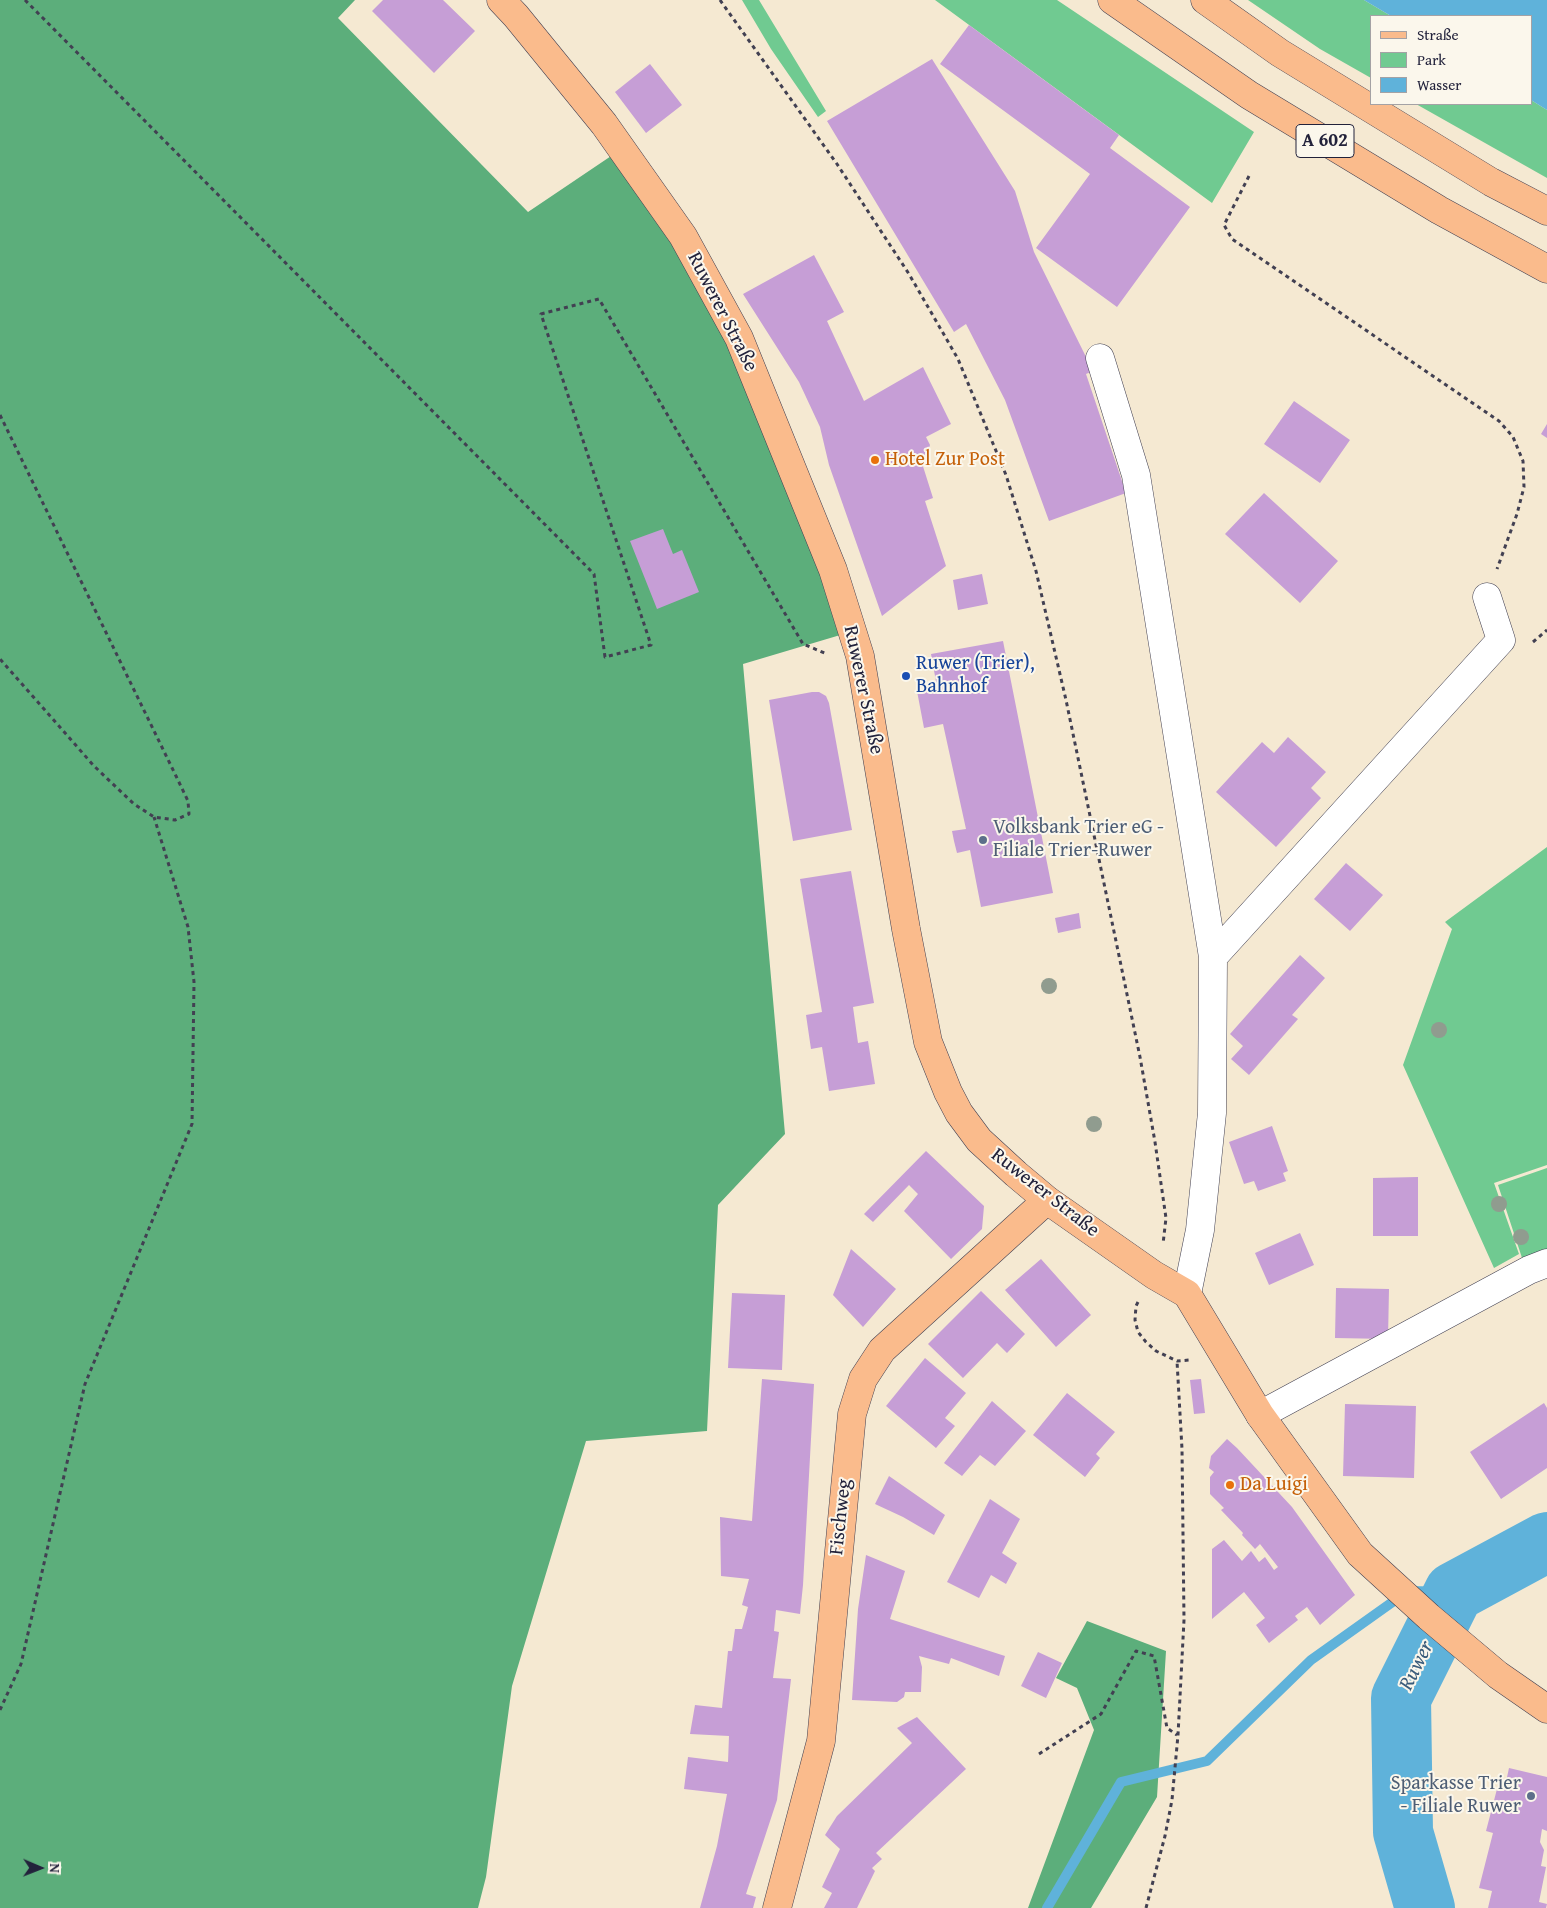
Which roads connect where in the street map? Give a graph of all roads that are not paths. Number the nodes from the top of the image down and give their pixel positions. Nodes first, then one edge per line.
1 (501, 0) edge
2 (1112, 0) edge
3 (1205, 0) edge
4 (1547, 211) edge
5 (1547, 269) edge
6 (1100, 358) dead end
7 (1487, 597) road end
8 (1213, 957) junction
9 (1047, 1200) junction
10 (1547, 1262) edge
11 (1187, 1294) junction
12 (1260, 1415) junction
13 (1547, 1708) edge
14 (777, 1908) edge

1 - 9 main road, Ruwerer Straße
2 - 5 main road, A 602
3 - 4 main road, A 602
6 - 8 street
7 - 8 street
8 - 11 street
9 - 11 main road, Ruwerer Straße
9 - 14 main road, Fischweg
10 - 12 street
11 - 12 main road, Ruwerer Straße
12 - 13 main road, Ruwerer Straße

